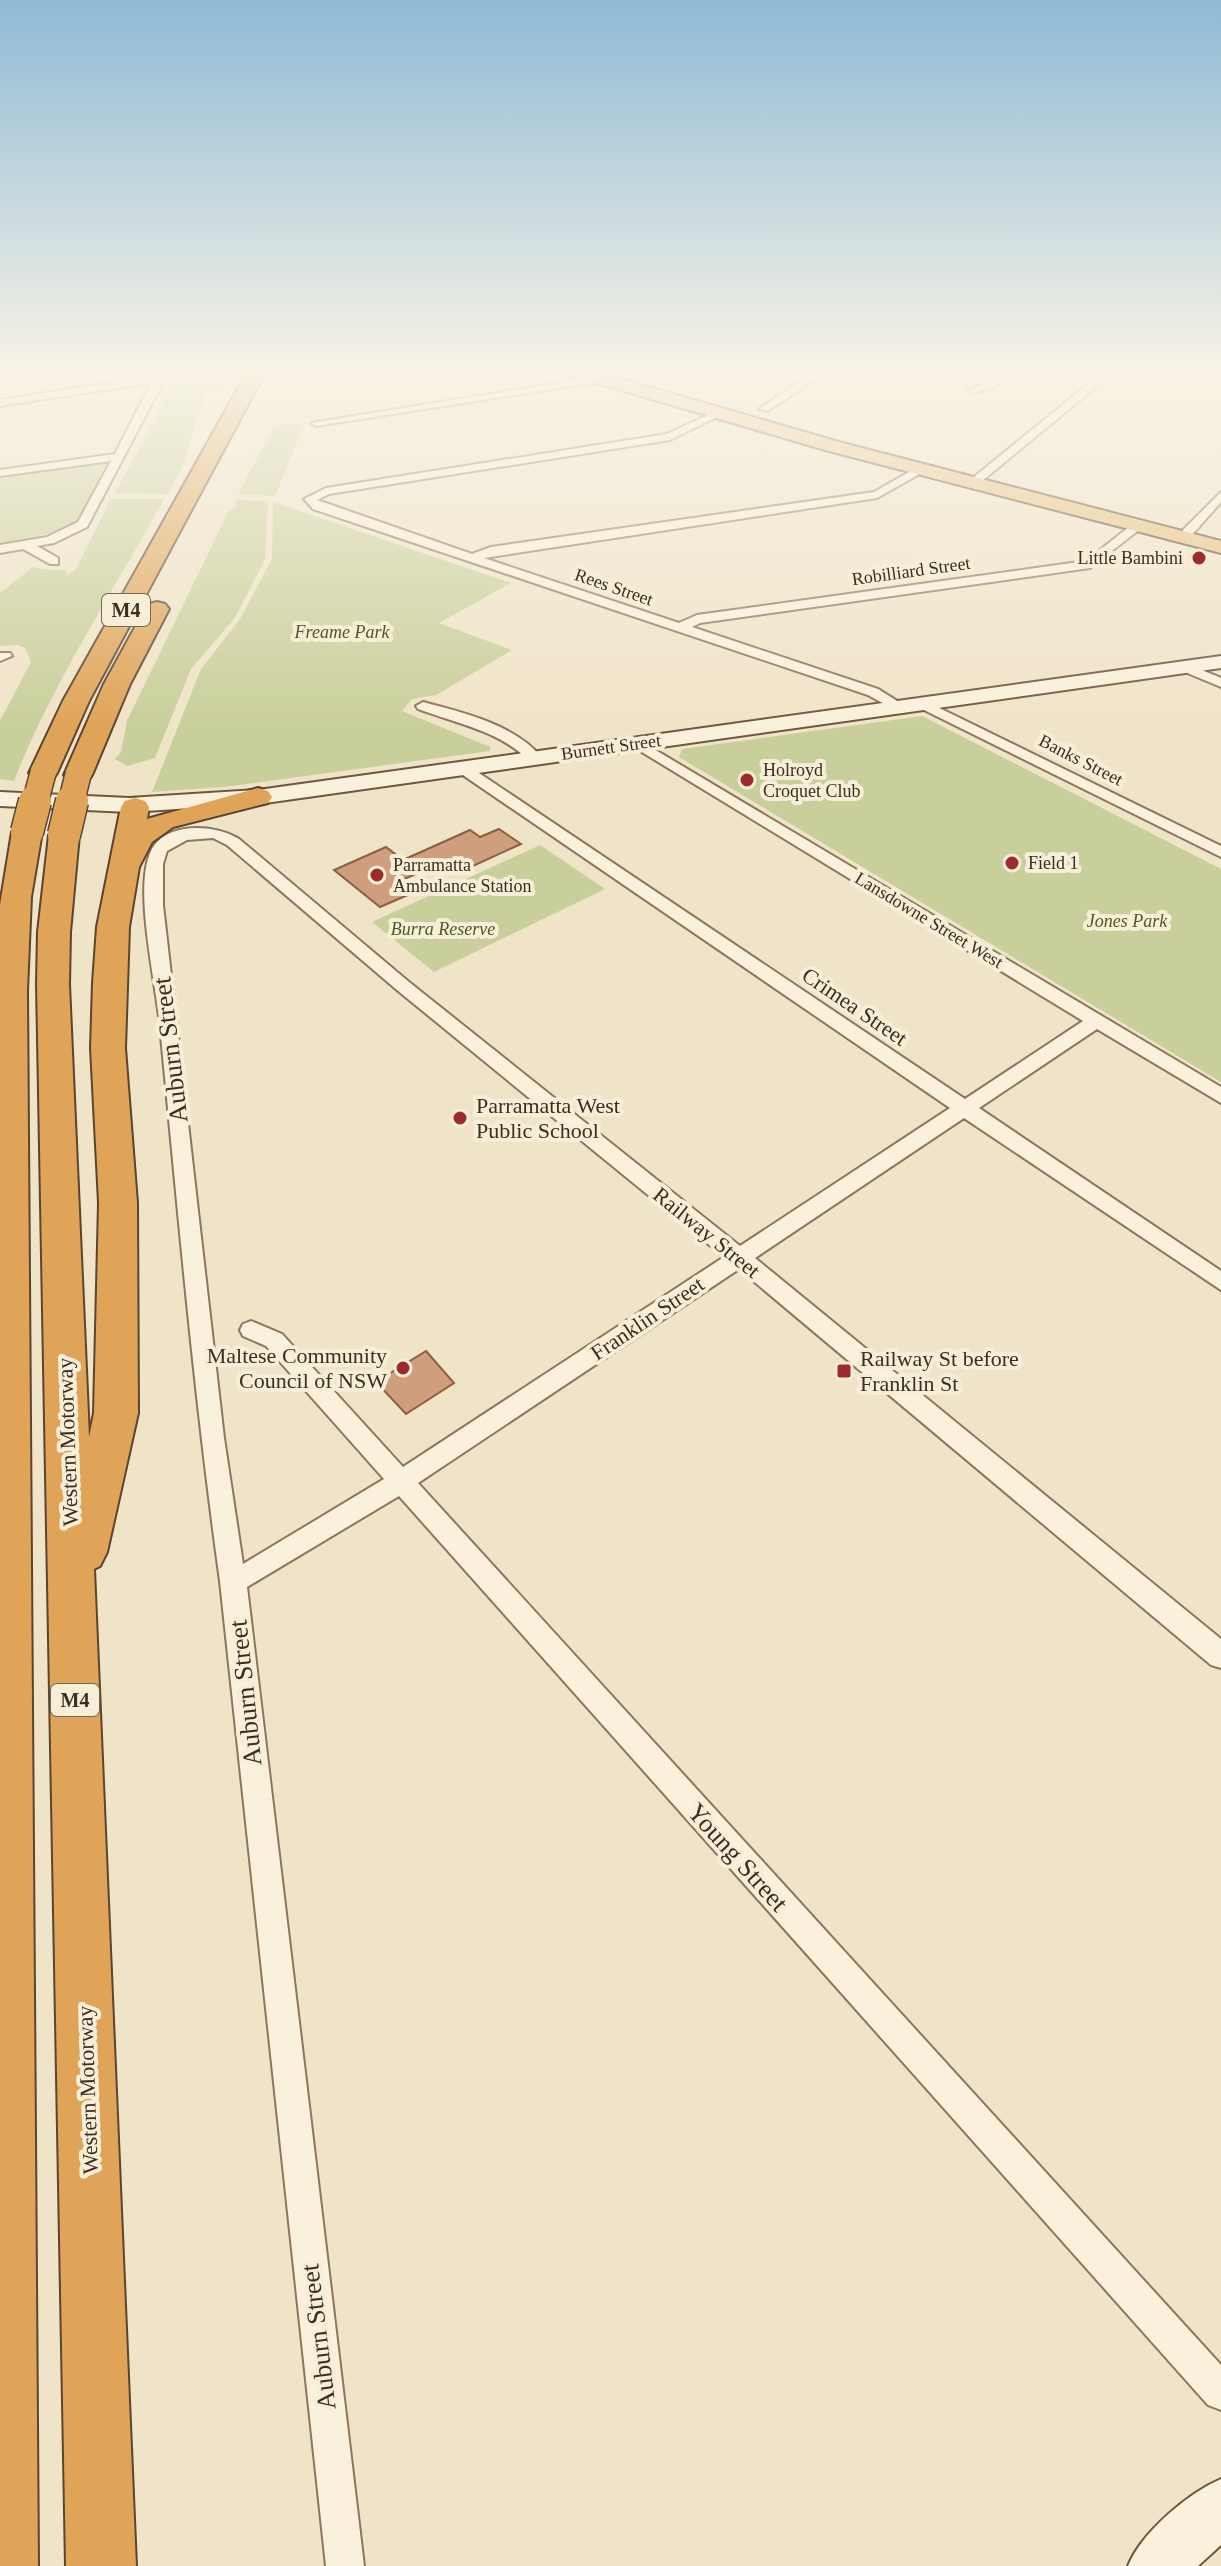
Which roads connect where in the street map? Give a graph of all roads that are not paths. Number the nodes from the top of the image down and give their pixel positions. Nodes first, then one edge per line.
1 (103, 487) edge
2 (202, 487) edge
3 (219, 487) edge
4 (353, 487) edge
5 (891, 487) edge
6 (989, 487) edge
7 (1008, 487) edge
8 (1221, 495) edge
9 (205, 515) dead end
10 (1138, 526) junction
11 (1187, 533) junction
12 (1221, 544) edge
13 (26, 545) junction
14 (0, 549) edge
15 (471, 558) junction
16 (54, 561) dead end
17 (169, 586) dead end
18 (679, 628) junction
19 (1221, 662) edge
20 (1185, 667) junction
21 (1221, 683) edge
22 (923, 704) junction
23 (423, 706) dead end
24 (897, 707) junction
25 (637, 743) junction
26 (534, 758) junction
27 (462, 768) junction
28 (258, 797) junction
29 (0, 799) edge
30 (135, 807) junction
31 (45, 834) junction
32 (183, 835) joint
33 (1221, 852) edge
34 (120, 879) junction
35 (1096, 1021) junction
36 (1221, 1096) edge
37 (963, 1109) junction
38 (739, 1257) junction
39 (1221, 1282) edge
40 (251, 1330) dead end
41 (4, 1382) edge
42 (400, 1482) junction
43 (233, 1581) junction
44 (72, 1606) junction
45 (1221, 1656) edge
46 (1221, 2392) edge
47 (1221, 2507) edge
48 (3, 2566) edge
49 (101, 2566) edge
50 (345, 2566) edge
51 (1156, 2566) edge

1 - 13 street
2 - 31 highway, Western Motorway / M4, bridge
3 - 9 highway
4 - 15 street, Rees Street
5 - 15 street
6 - 10 highway
7 - 11 highway
8 - 11 street
10 - 12 highway
10 - 18 street, Robilliard Street
11 - 12 highway
13 - 14 street
13 - 16 street
15 - 18 street, Rees Street
17 - 31 highway, Western Motorway / M4, bridge
18 - 24 street, Rees Street
19 - 20 main road, Burnett Street
20 - 21 street
20 - 22 main road, Burnett Street
22 - 24 main road, Burnett Street
22 - 33 street, Banks Street
23 - 26 street
24 - 25 main road, Burnett Street
25 - 26 main road, Burnett Street
25 - 35 street, Lansdowne Street West
26 - 27 main road, Burnett Street
27 - 28 main road, Burnett Street
27 - 37 street, Crimea Street
28 - 30 main road, Burnett Street
28 - 34 highway
29 - 30 main road, Burnett Street
30 - 34 highway
31 - 41 highway, Western Motorway / M4
31 - 44 highway, Western Motorway / M4
32 - 38 street, Railway Street
32 - 43 street, Auburn Street
34 - 44 highway
35 - 36 street, Lansdowne Street West
35 - 37 street, Franklin Street
37 - 38 street, Franklin Street
37 - 39 street, Crimea Street
38 - 42 street, Franklin Street
38 - 45 street, Railway Street
40 - 42 street, Young Street
41 - 48 highway, Western Motorway / M4
42 - 43 street, Franklin Street
42 - 46 street, Young Street
43 - 50 street, Auburn Street
44 - 49 highway, Western Motorway / M4
47 - 51 main road

